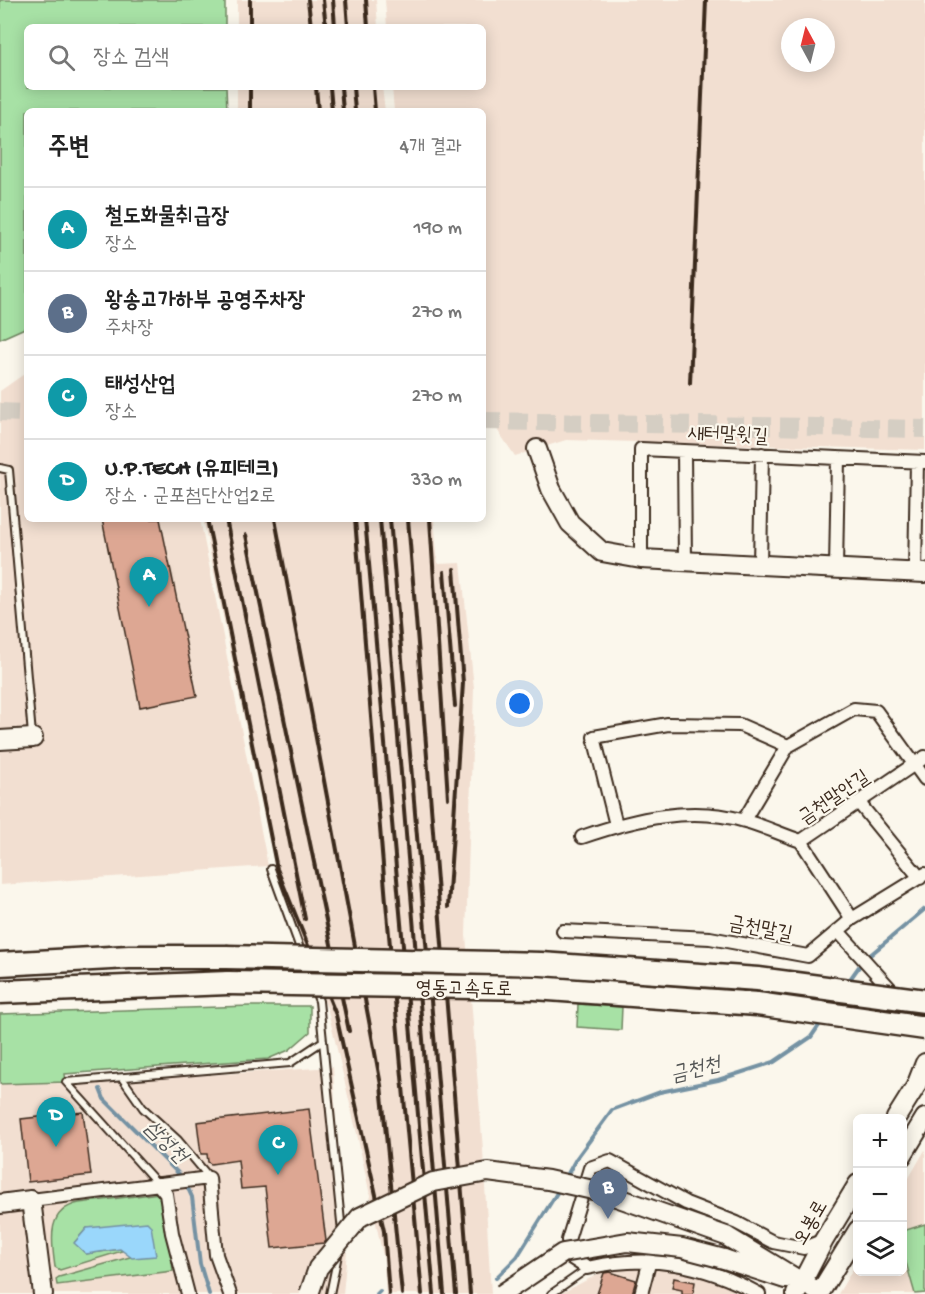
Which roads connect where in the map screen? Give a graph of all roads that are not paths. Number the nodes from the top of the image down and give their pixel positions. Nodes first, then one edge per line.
1 (537, 449) dead end
2 (684, 451) junction
3 (762, 454) junction
4 (838, 458) junction
5 (921, 462) edge
6 (0, 468) edge
7 (641, 559) junction
8 (685, 561) junction
9 (760, 565) junction
10 (836, 569) junction
11 (920, 573) edge
12 (33, 738) joint
13 (0, 740) edge
14 (788, 746) junction
15 (925, 757) edge
16 (914, 765) junction
17 (925, 779) edge
18 (859, 804) junction
19 (744, 820) junction
20 (616, 825) junction
21 (582, 837) dead end
22 (801, 841) junction
23 (271, 869) dead end
24 (922, 876) edge
25 (852, 919) junction
26 (563, 931) dead end
27 (838, 932) junction
28 (0, 964) edge
29 (307, 968) dead end
30 (311, 979) dead end
31 (0, 992) edge
32 (925, 1001) edge
33 (925, 1028) edge
34 (323, 1041) junction
35 (925, 1063) edge
36 (122, 1078) junction
37 (899, 1114) edge
38 (925, 1118) edge
39 (907, 1149) edge
40 (209, 1178) junction
41 (158, 1184) junction
42 (853, 1192) edge
43 (31, 1200) junction
44 (0, 1204) edge
45 (853, 1238) edge
46 (824, 1240) junction
47 (650, 1260) junction
48 (587, 1268) junction
49 (799, 1289) edge
50 (43, 1294) edge
51 (188, 1294) edge
52 (230, 1294) edge
53 (309, 1294) edge
54 (330, 1294) edge
55 (502, 1294) edge
56 (551, 1294) edge
57 (641, 1294) edge
58 (759, 1294) edge
59 (819, 1294) edge

1 - 7 street
2 - 3 street, 새터말윗길
2 - 7 street, 새터말윗길
2 - 8 street
3 - 4 street, 새터말윗길
3 - 9 street
4 - 5 street, 새터말윗길
4 - 10 street
5 - 11 street
6 - 12 lane
7 - 8 street
8 - 9 street
9 - 10 street
10 - 11 street
12 - 13 street
14 - 16 street
14 - 19 street
14 - 20 street
15 - 16 street, 금천말안길
16 - 17 street
16 - 18 street, 금천말안길
18 - 22 street, 금천말안길
18 - 24 street
19 - 20 street, 금천말안길
19 - 22 street, 금천말안길
20 - 21 street, 금천말안길
22 - 25 street
23 - 29 lane
24 - 25 street, 금천말길
25 - 27 street, 금천말길
26 - 27 street, 금천말길
27 - 33 street
28 - 32 highway, 영동고속도로, bridge
30 - 34 lane
31 - 33 highway, 영동고속도로, bridge
34 - 36 lane
34 - 54 lane
35 - 37 street
36 - 40 lane
36 - 41 lane
38 - 39 street
40 - 41 street
40 - 52 street
41 - 43 street
41 - 51 street
42 - 46 street, 오봉로
43 - 44 street
43 - 50 street
45 - 59 street
46 - 48 street
46 - 49 street, 오봉로
47 - 48 street
47 - 57 street
47 - 58 street
48 - 56 lane
49 - 53 street, bridge
49 - 55 street, bridge
49 - 59 street

